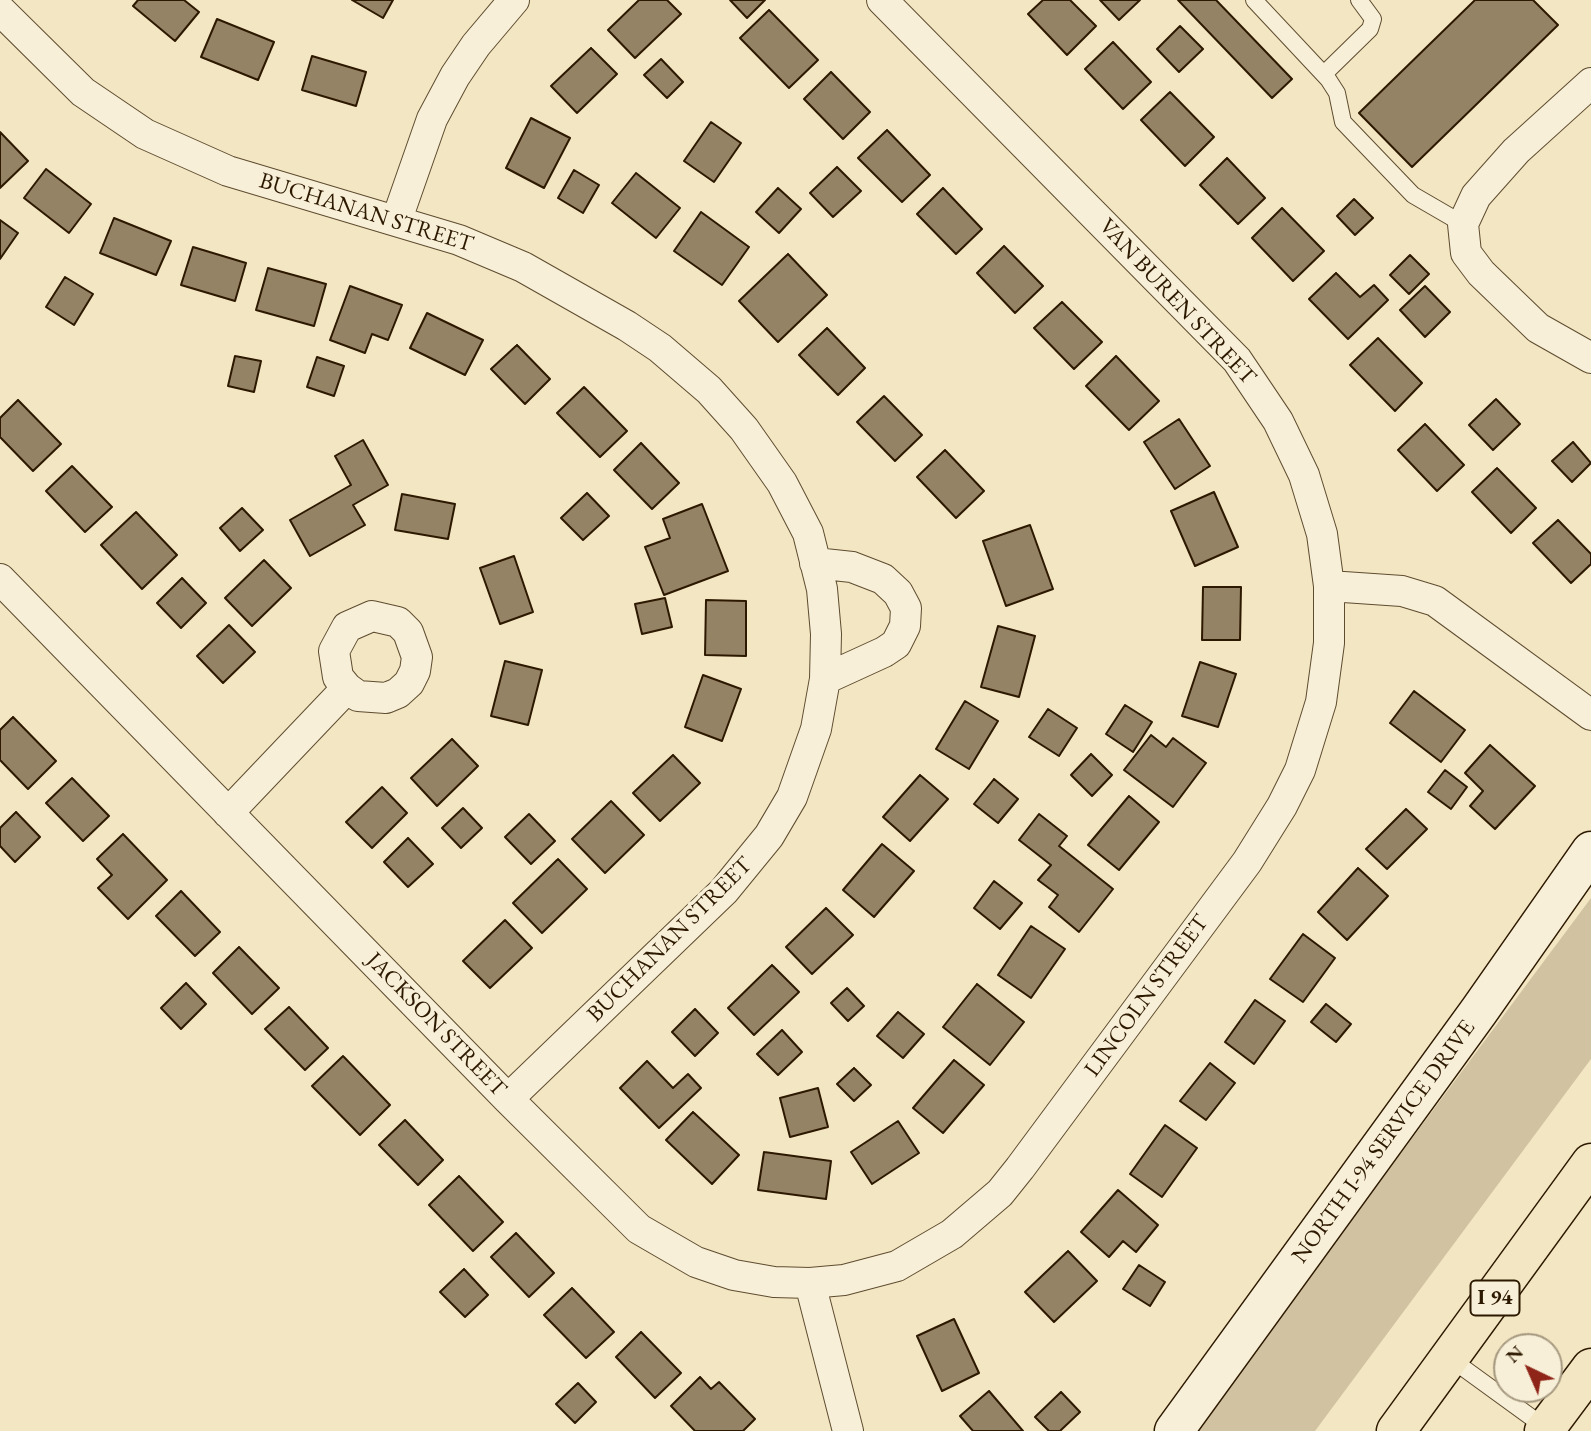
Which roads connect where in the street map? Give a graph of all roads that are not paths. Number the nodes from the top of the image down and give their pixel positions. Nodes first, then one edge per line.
1 (514, 0) edge
2 (882, 0) edge
3 (1254, 0) edge
4 (1359, 0) edge
5 (0, 10) edge
6 (1324, 74) junction
7 (1591, 83) edge
8 (397, 219) junction
9 (1463, 224) junction
10 (1591, 358) edge
11 (815, 563) junction
12 (0, 579) edge
13 (1329, 586) junction
14 (825, 679) junction
15 (347, 688) dead end
16 (1591, 715) edge
17 (228, 813) junction
18 (1591, 851) edge
19 (508, 1099) junction
20 (1591, 1163) edge
21 (810, 1283) junction
22 (1451, 1359) junction
23 (1591, 1368) edge
24 (1545, 1429) edge
25 (848, 1431) edge
26 (1174, 1431) edge
27 (1396, 1431) edge

1 - 8 street
2 - 13 street, VAN BUREN STREET
3 - 6 lane
4 - 6 lane
5 - 8 street, BUCHANAN STREET
6 - 9 lane
7 - 9 street
8 - 11 street, BUCHANAN STREET
9 - 10 street
11 - 14 street, BUCHANAN STREET
11 - 14 street
12 - 17 street, JACKSON STREET
13 - 16 street
13 - 21 street, LINCOLN STREET
14 - 19 street, BUCHANAN STREET
15 - 17 street
17 - 19 street, JACKSON STREET
18 - 26 street, NORTH I-94 SERVICE DRIVE
19 - 21 street, JACKSON STREET
20 - 22 highway, I 94
21 - 25 street
22 - 24 lane
22 - 27 highway, I 94
23 - 24 highway

